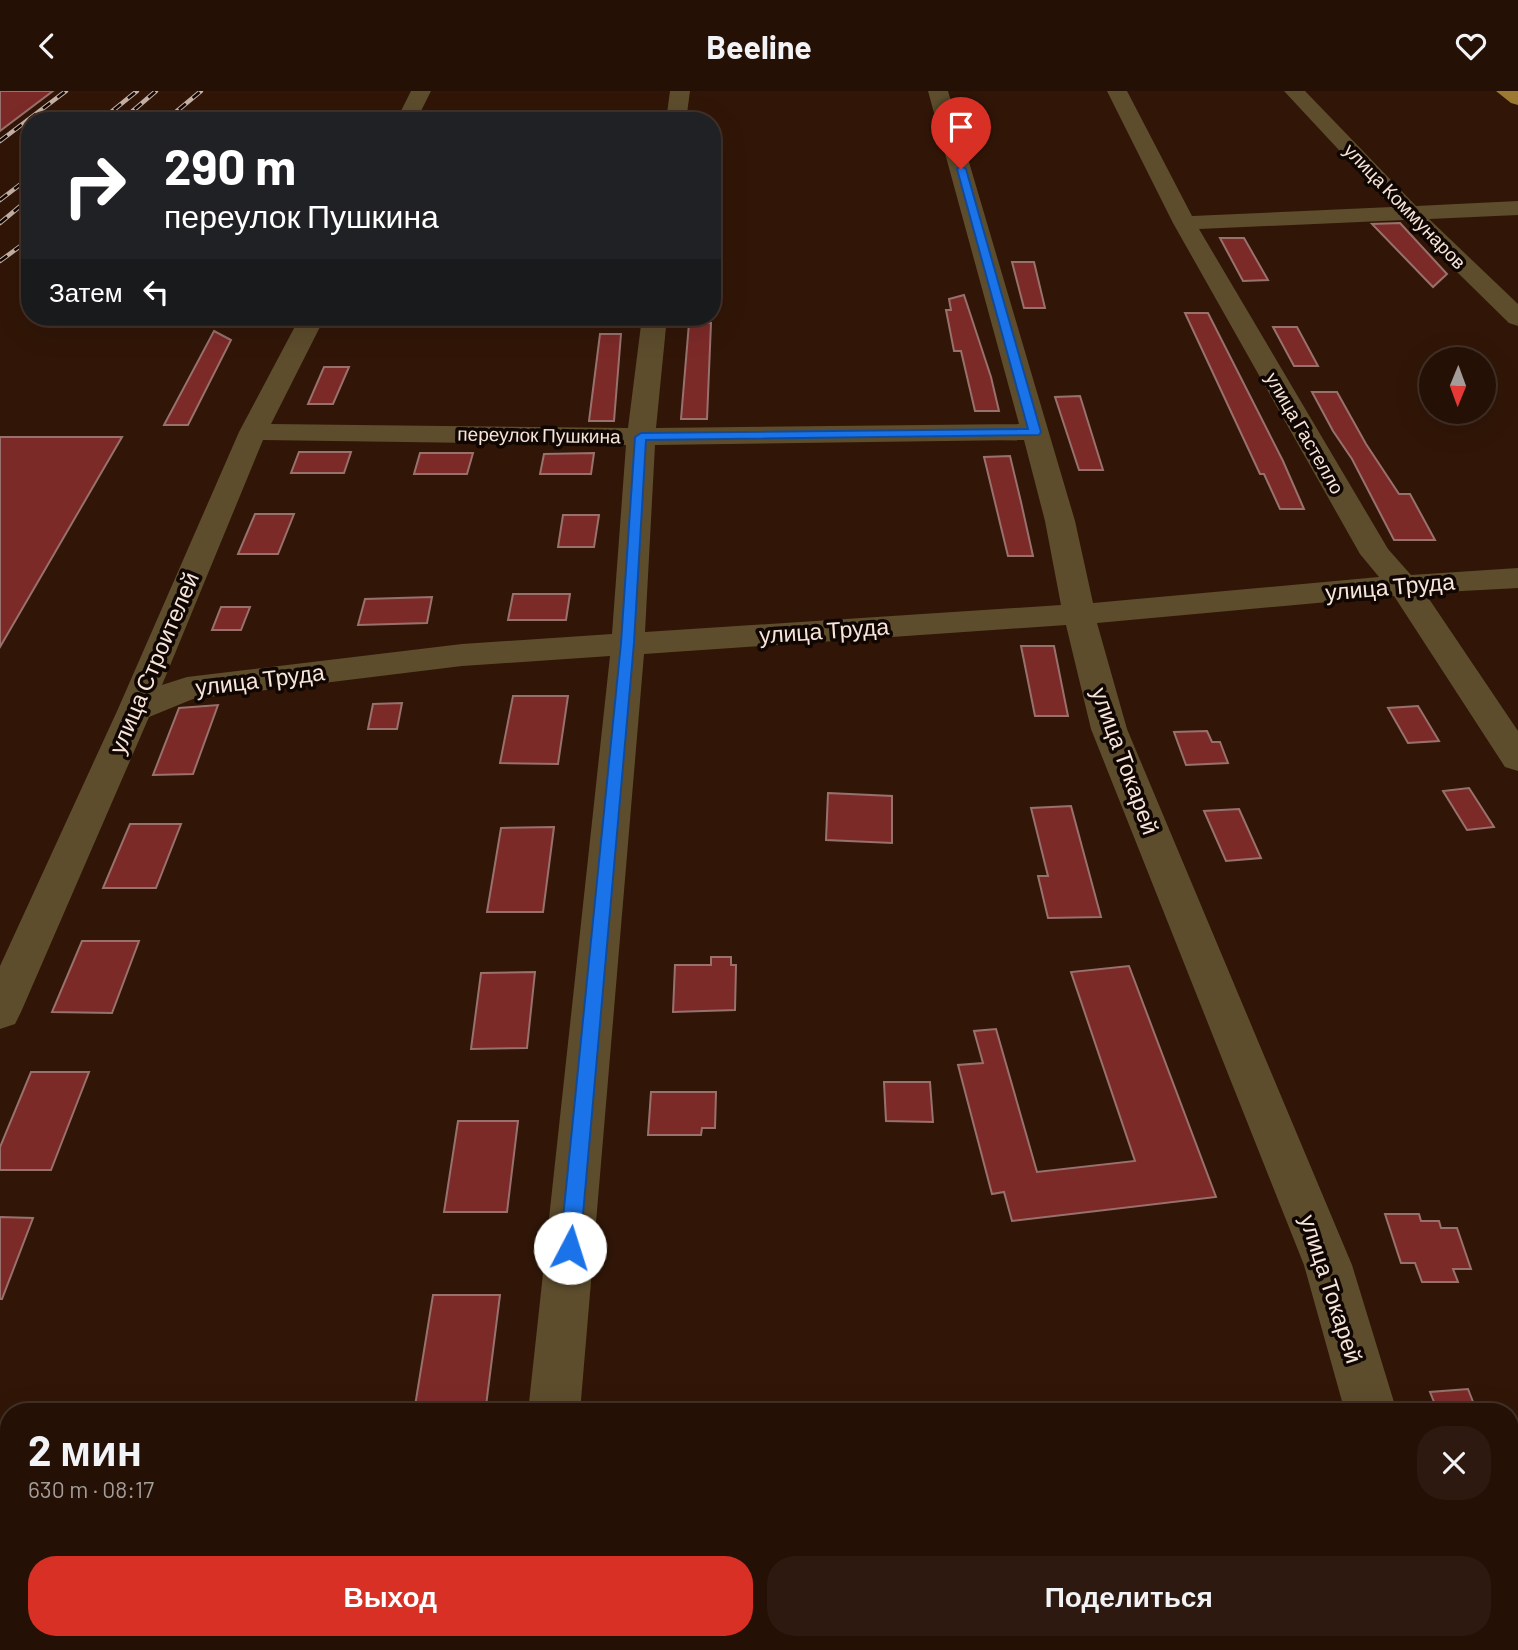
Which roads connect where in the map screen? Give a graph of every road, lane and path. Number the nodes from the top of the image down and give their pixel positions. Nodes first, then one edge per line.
1 (421, 91) edge
2 (680, 91) edge
3 (938, 91) edge
4 (1117, 91) edge
5 (1294, 91) edge
6 (1506, 91) edge
7 (1518, 99) edge
8 (411, 112) edge
9 (678, 112) edge
10 (1518, 208) edge
11 (1411, 214) junction
12 (1184, 223) junction
13 (1518, 318) edge
14 (308, 326) edge
15 (653, 326) edge
16 (253, 432) junction
17 (1035, 432) junction
18 (641, 437) junction
19 (1518, 578) edge
20 (1403, 585) junction
21 (1079, 614) junction
22 (628, 643) junction
23 (135, 709) junction
24 (1518, 758) edge
25 (0, 1012) edge
26 (556, 1403) edge
27 (1368, 1403) edge

1 - 8 street
2 - 9 street
3 - 17 street, улица Токарей
4 - 12 street, улица Гастелло
5 - 11 street, улица Коммунаров
6 - 7 main road
10 - 11 street
11 - 12 street
11 - 13 street, улица Коммунаров
12 - 20 street, улица Гастелло
14 - 16 street, улица Строителей
15 - 18 street
16 - 18 street, переулок Пушкина
16 - 23 street, улица Строителей
17 - 18 street, переулок Пушкина
17 - 21 street, улица Токарей
18 - 22 street
19 - 20 street, улица Труда
20 - 21 street, улица Труда
20 - 24 street, улица Гастелло
21 - 22 street, улица Труда
21 - 27 street, улица Токарей
22 - 23 street, улица Труда
22 - 26 street
23 - 25 street, улица Строителей

